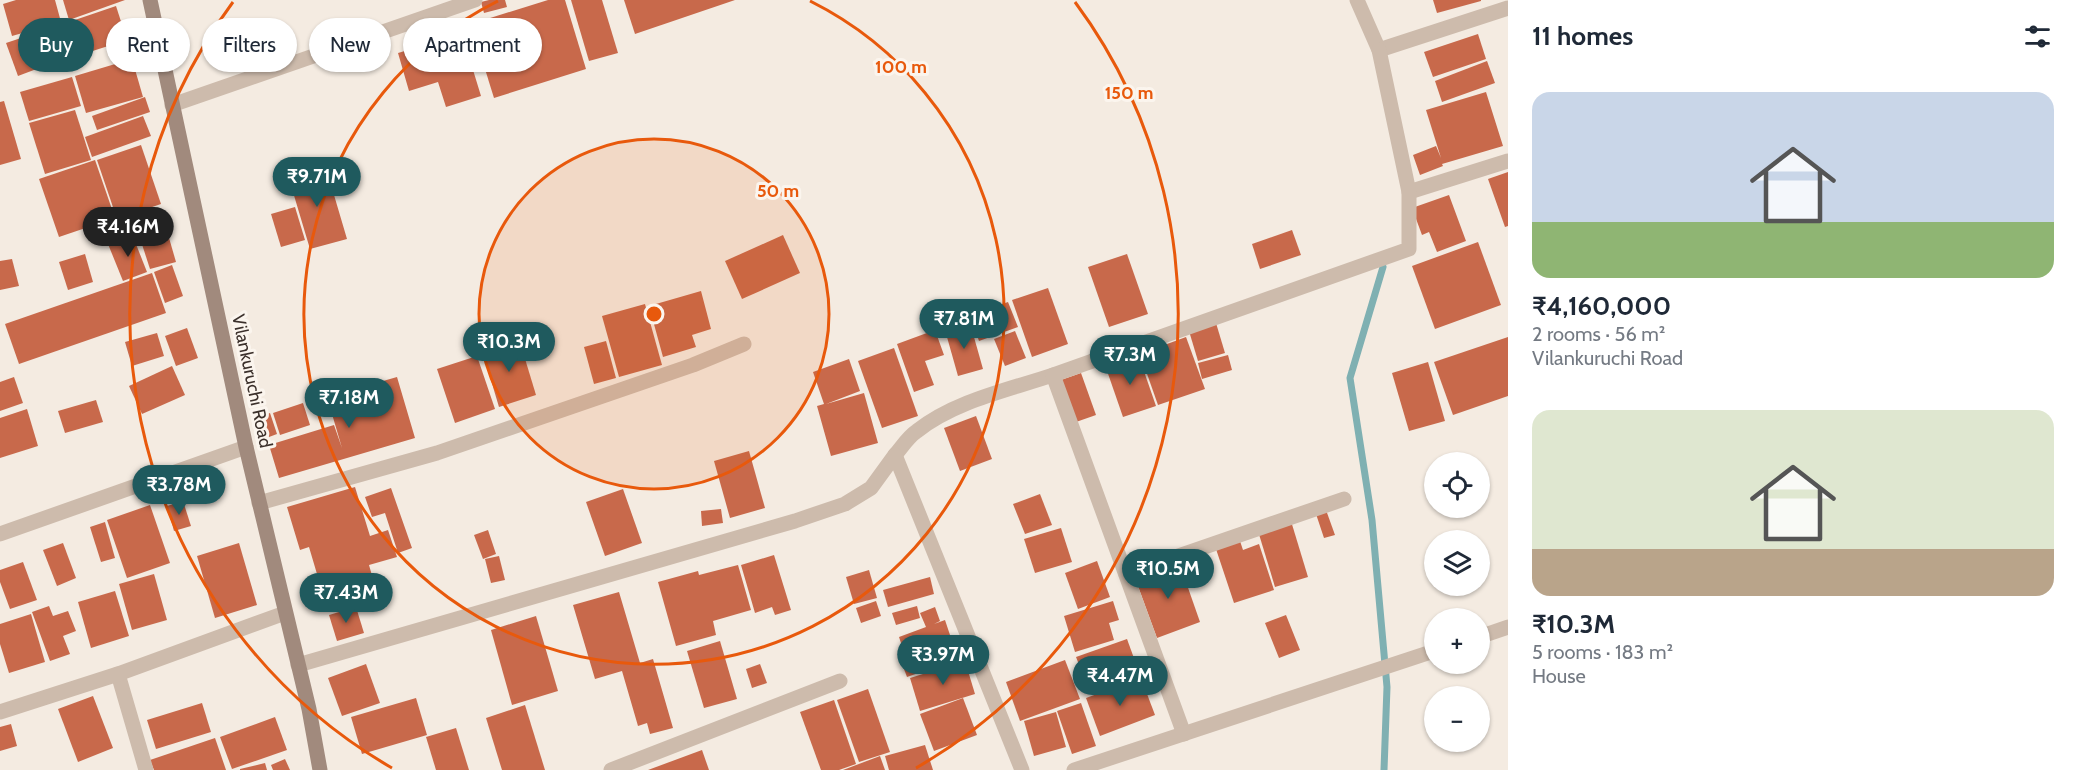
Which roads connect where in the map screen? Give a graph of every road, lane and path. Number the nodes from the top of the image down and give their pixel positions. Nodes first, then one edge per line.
1 (150, 0) edge
2 (475, 0) edge
3 (1357, 0) edge
4 (1508, 8) edge
5 (1379, 51) junction
6 (172, 105) junction
7 (1508, 161) edge
8 (1409, 192) junction
9 (744, 344) dead end
10 (1053, 375) junction
11 (246, 447) junction
12 (895, 455) junction
13 (1344, 499) dead end
14 (259, 504) junction
15 (0, 534) edge
16 (1126, 574) junction
17 (285, 614) junction
18 (1508, 627) edge
19 (1490, 633) edge
20 (1424, 655) edge
21 (298, 664) junction
22 (118, 674) junction
23 (840, 681) dead end
24 (0, 712) edge
25 (1184, 734) junction
26 (146, 770) edge
27 (320, 770) edge
28 (611, 770) edge
29 (1022, 770) edge
30 (1074, 770) edge

1 - 6 main road, Vilankuruchi Road
2 - 6 street
3 - 5 street
4 - 5 street
5 - 8 street
6 - 11 main road, Vilankuruchi Road
7 - 8 street
8 - 10 street
9 - 14 street
10 - 12 street
10 - 16 street
11 - 14 main road, Vilankuruchi Road
11 - 15 street
12 - 21 street
12 - 29 street
13 - 16 street
14 - 17 main road, Vilankuruchi Road
16 - 25 street
17 - 21 main road, Vilankuruchi Road
17 - 22 street
18 - 19 street
20 - 25 street
21 - 27 main road, Vilankuruchi Road
22 - 24 street
22 - 26 street
23 - 28 street
25 - 30 street

